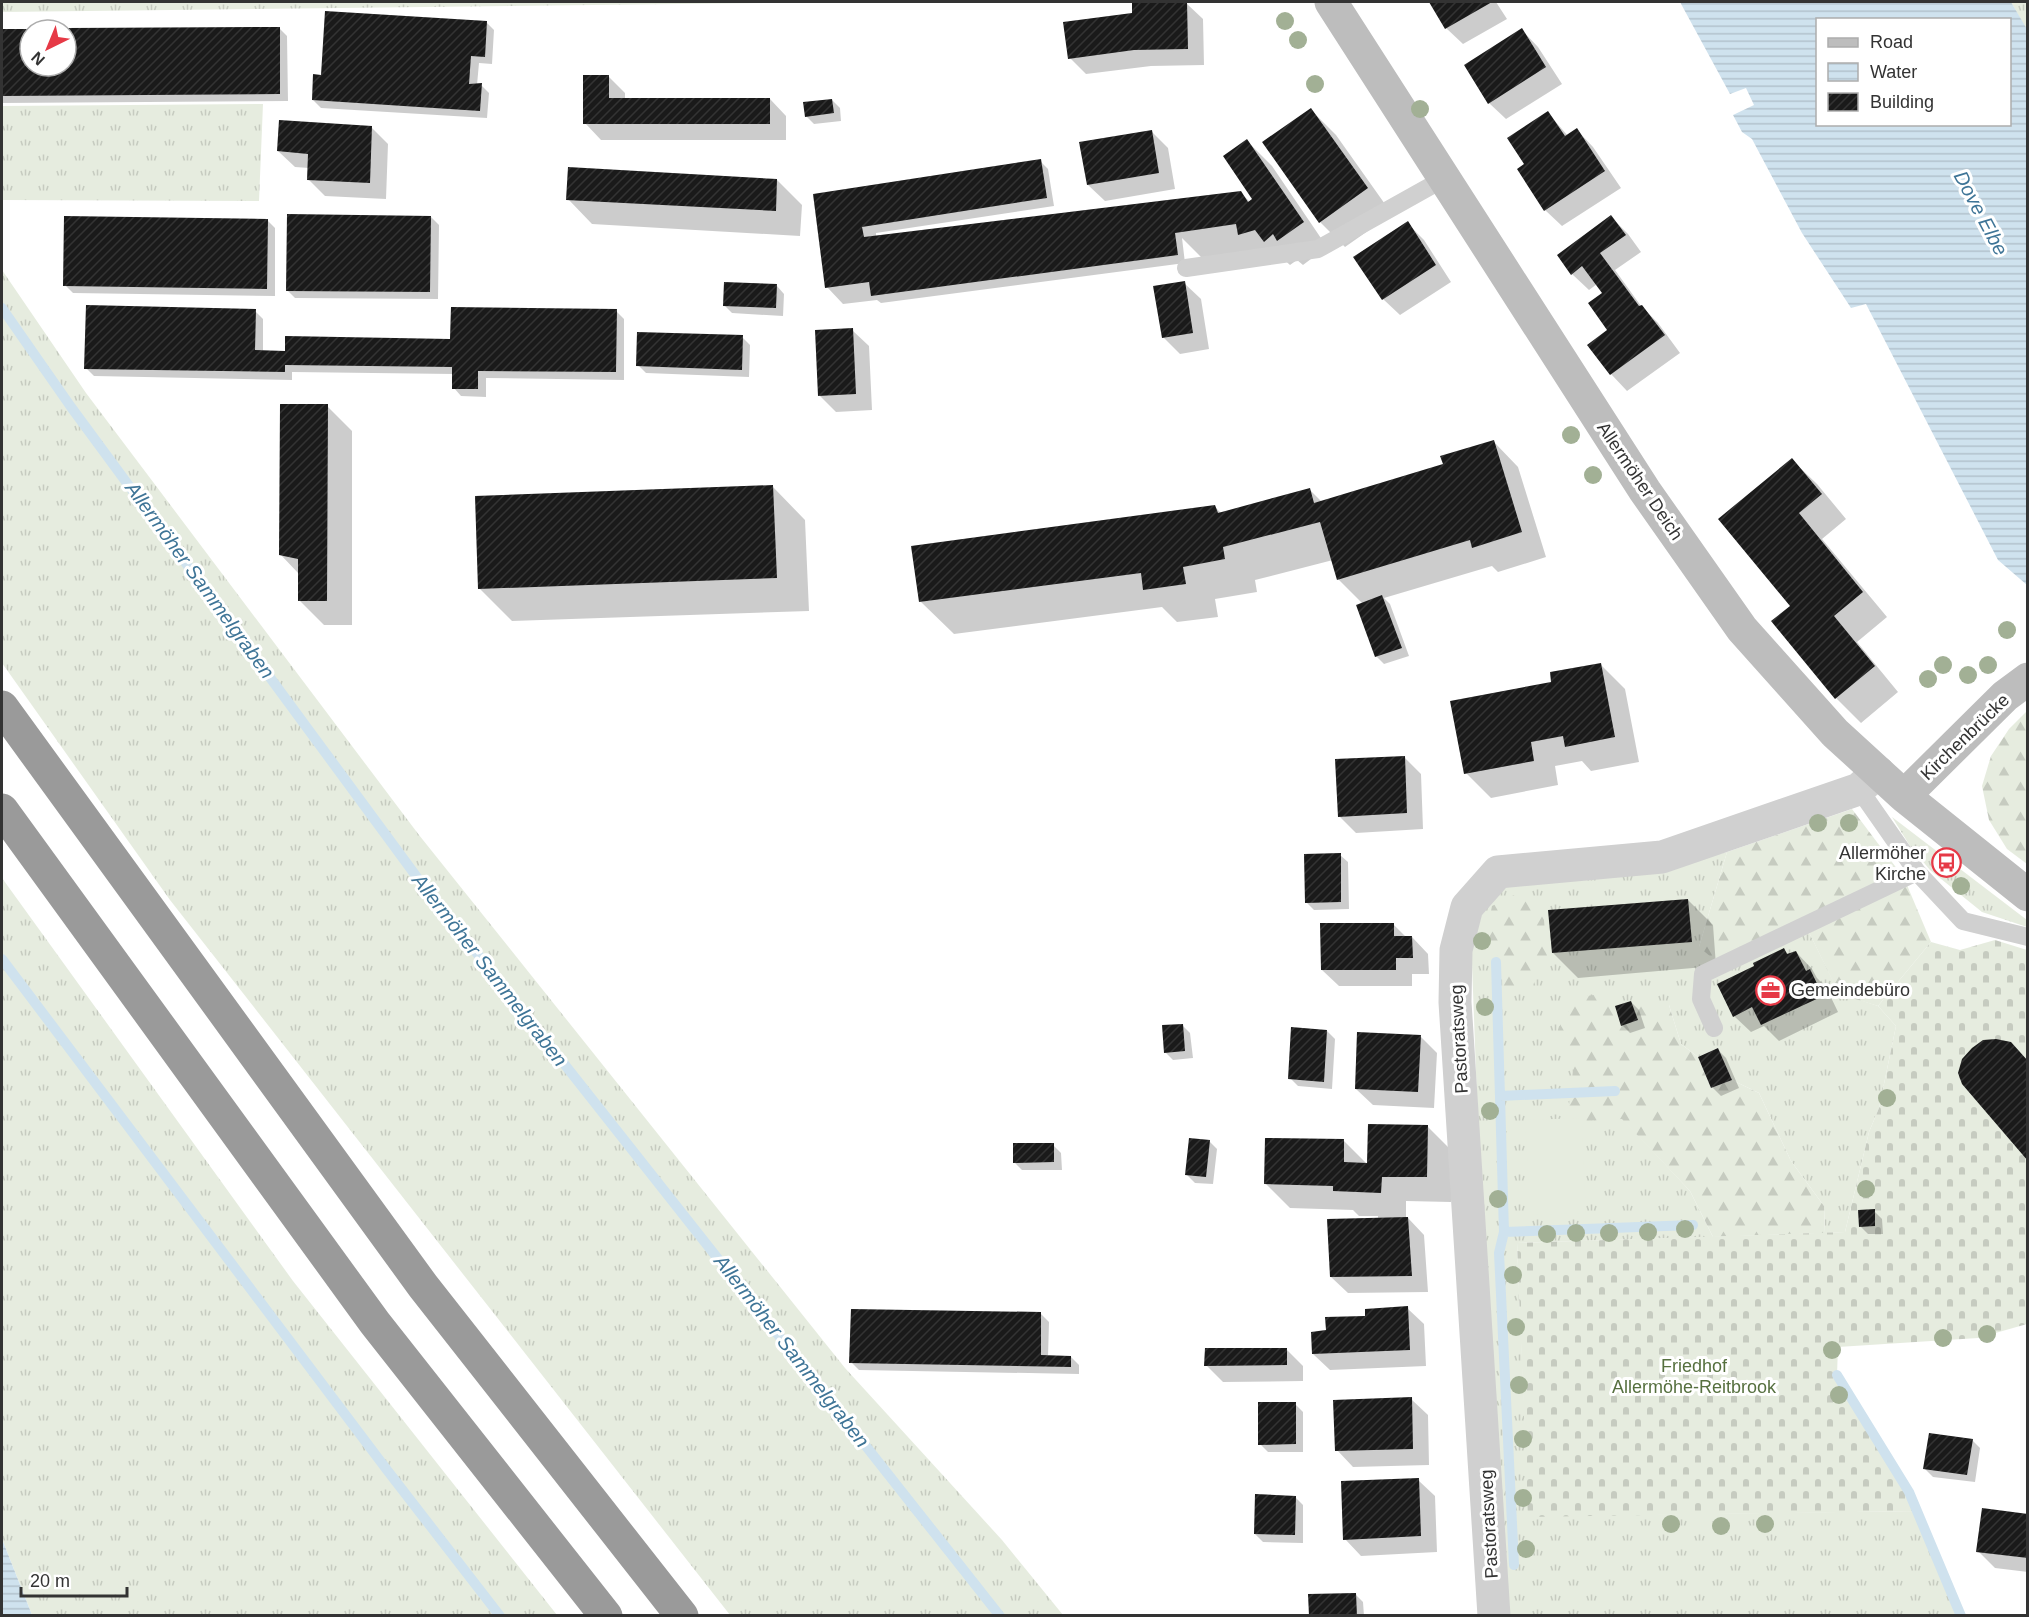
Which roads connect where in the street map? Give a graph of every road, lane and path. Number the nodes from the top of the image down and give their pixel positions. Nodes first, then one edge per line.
1 (1331, 2) edge
2 (1445, 178) junction
3 (1186, 268) dead end
4 (2028, 680) edge
5 (2, 707) edge
6 (1868, 781) junction
7 (1904, 796) junction
8 (2, 810) edge
9 (1917, 872) junction
10 (2028, 895) edge
11 (2028, 937) edge
12 (1714, 1028) dead end
13 (606, 1616) edge
14 (682, 1616) edge
15 (1494, 1616) edge

1 - 2 street, Allermöher Deich
2 - 3 lane
2 - 6 street, Allermöher Deich
4 - 7 street, Kirchenbrücke
5 - 14 highway
6 - 7 street, Allermöher Deich
6 - 9 lane
6 - 15 street, Pastoratsweg
7 - 10 street, Allermöher Deich
8 - 13 highway
9 - 11 lane
9 - 12 lane

